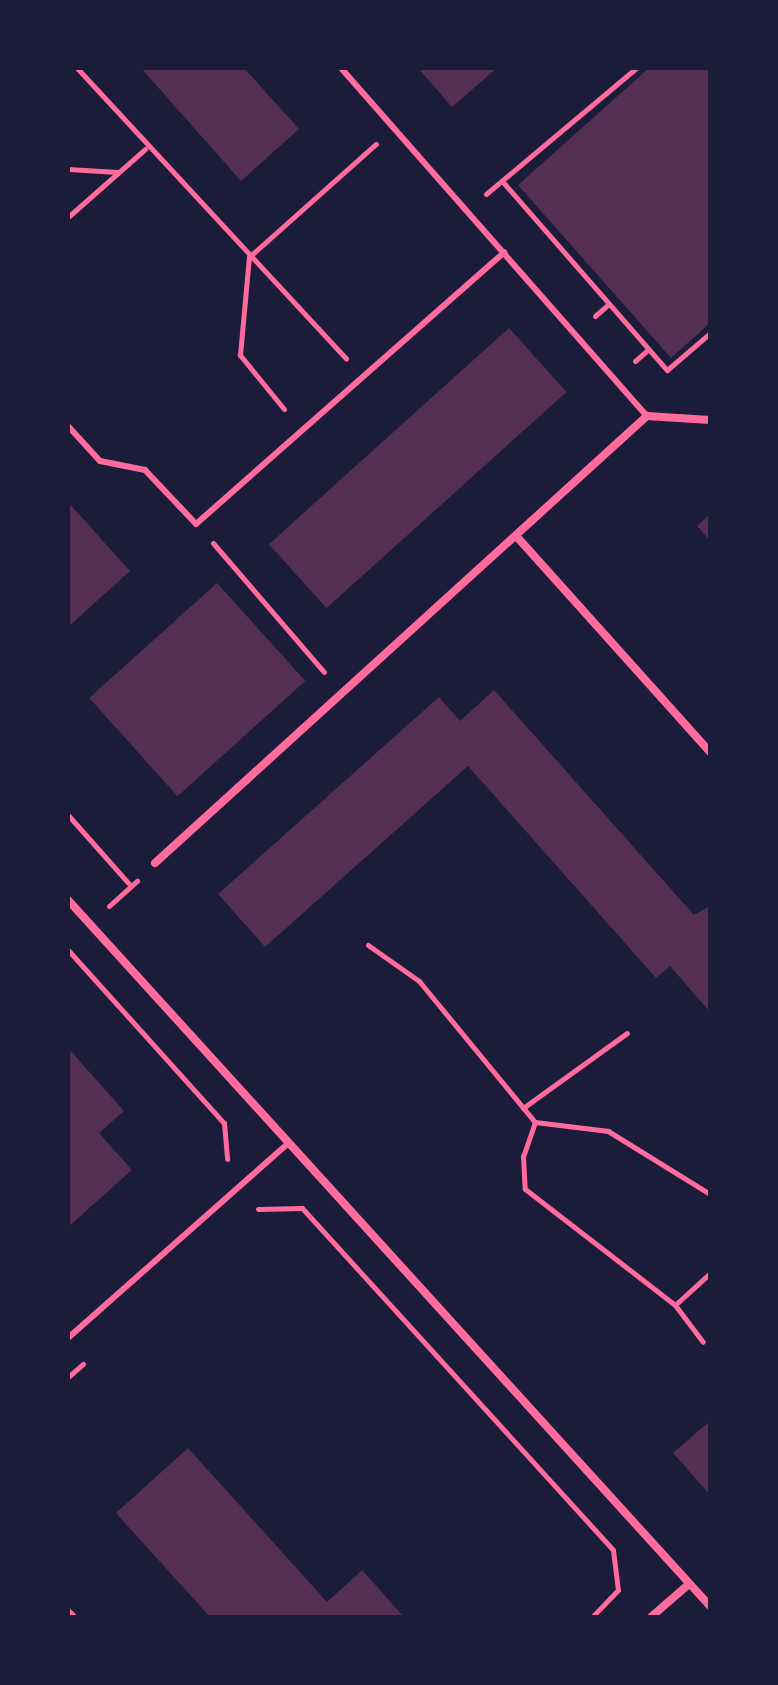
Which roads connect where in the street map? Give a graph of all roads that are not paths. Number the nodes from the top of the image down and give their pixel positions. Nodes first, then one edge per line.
1 (341, 68) edge
2 (504, 252) junction
3 (647, 416) junction
4 (710, 420) edge
5 (68, 426) edge
6 (518, 538) junction
7 (710, 752) edge
8 (155, 863) dead end
9 (68, 900) edge
10 (286, 1145) junction
11 (68, 1338) edge
12 (689, 1584) junction
13 (710, 1606) edge
14 (651, 1617) edge

1 - 2 lane
2 - 3 lane
2 - 5 lane
3 - 4 street
3 - 6 street
6 - 7 street
6 - 8 street
9 - 10 street
10 - 11 lane
10 - 12 street
12 - 13 street
12 - 14 street

